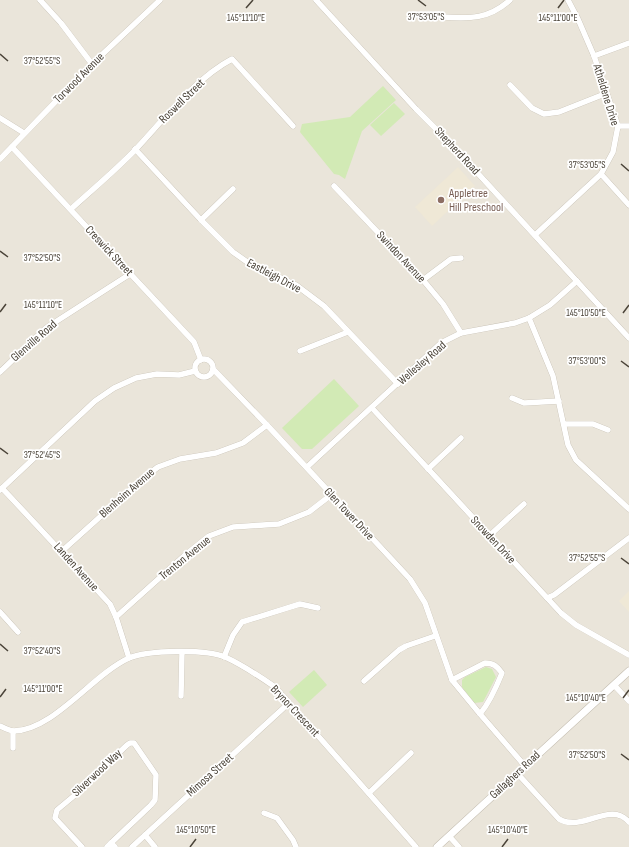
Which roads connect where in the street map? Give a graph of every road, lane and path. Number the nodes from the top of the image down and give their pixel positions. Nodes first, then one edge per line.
1 (40, 0) edge
2 (160, 0) edge
3 (316, 0) edge
4 (510, 0) edge
5 (568, 0) edge
6 (443, 17) dead end
7 (629, 43) edge
8 (594, 56) junction
9 (92, 64) junction
10 (510, 85) dead end
11 (607, 93) junction
12 (0, 118) edge
13 (293, 126) dead end
14 (618, 126) junction
15 (629, 126) edge
16 (24, 133) junction
17 (12, 146) junction
18 (135, 149) junction
19 (0, 159) edge
20 (601, 174) junction
21 (334, 186) dead end
22 (233, 188) dead end
23 (629, 205) edge
24 (71, 209) junction
25 (201, 220) junction
26 (535, 235) junction
27 (461, 258) dead end
28 (130, 274) junction
29 (423, 280) junction
30 (577, 281) junction
31 (529, 318) junction
32 (348, 332) junction
33 (461, 333) junction
34 (629, 338) edge
35 (300, 351) dead end
36 (201, 360) junction
37 (212, 369) junction
38 (195, 371) junction
39 (0, 372) edge
40 (398, 384) junction
41 (512, 398) dead end
42 (559, 400) junction
43 (372, 408) junction
44 (564, 424) junction
45 (267, 425) junction
46 (608, 430) dead end
47 (461, 438) dead end
48 (306, 467) junction
49 (428, 469) junction
50 (1, 489) edge
51 (331, 495) junction
52 (524, 504) dead end
53 (629, 509) edge
54 (489, 536) junction
55 (629, 538) edge
56 (62, 551) junction
57 (547, 598) junction
58 (318, 608) dead end
59 (0, 612) edge
60 (116, 617) junction
61 (18, 632) dead end
62 (436, 636) junction
63 (182, 652) junction
64 (629, 655) edge
65 (224, 657) junction
66 (129, 658) junction
67 (629, 671) edge
68 (452, 680) junction
69 (364, 681) dead end
70 (614, 685) junction
71 (181, 696) dead end
72 (629, 701) edge
73 (289, 703) junction
74 (480, 714) junction
75 (0, 726) edge
76 (14, 731) junction
77 (13, 748) dead end
78 (411, 753) dead end
79 (525, 766) junction
80 (517, 773) junction
81 (369, 793) junction
82 (264, 813) dead end
83 (629, 822) edge
84 (144, 835) junction
85 (449, 836) junction
86 (111, 846) edge
87 (82, 847) edge
88 (132, 847) edge
89 (155, 847) edge
90 (296, 847) edge
91 (416, 847) edge
92 (437, 847) edge
93 (460, 847) edge

1 - 9 street
2 - 9 street, Torwood Avenue
3 - 26 street, Shepherd Road
4 - 6 street
5 - 8 street, Atheldene Drive
7 - 8 street
8 - 11 street, Atheldene Drive
9 - 16 street, Torwood Avenue
10 - 11 street
11 - 14 street, Atheldene Drive
12 - 16 street
13 - 18 street, Roswell Street
14 - 15 street
14 - 20 street, Atheldene Drive
16 - 17 street, Torwood Avenue
17 - 19 street, Torwood Avenue
17 - 24 street, Creswick Street
18 - 24 street, Roswell Street
18 - 25 street, Eastleigh Drive
20 - 23 street
20 - 26 street, Atheldene Drive
21 - 29 street, Swindon Avenue
22 - 25 street
24 - 28 street, Creswick Street
25 - 32 street, Eastleigh Drive
26 - 30 street, Shepherd Road
27 - 29 street
28 - 36 street, Creswick Street
28 - 39 street, Glenville Road
29 - 33 street, Swindon Avenue
30 - 31 street, Wellesley Road
30 - 34 street, Shepherd Road
31 - 33 street, Wellesley Road
31 - 42 street
32 - 35 street
32 - 40 street, Eastleigh Drive
33 - 40 street, Wellesley Road
36 - 37 street
36 - 38 street
37 - 38 street
37 - 45 street, Glen Tower Drive
38 - 50 street
40 - 43 street, Wellesley Road
41 - 42 street
42 - 44 street
43 - 48 street, Wellesley Road
43 - 49 street, Snowden Drive
44 - 46 street
44 - 53 street
45 - 48 street, Glen Tower Drive
45 - 56 street, Blenheim Avenue
47 - 49 street
48 - 51 street, Glen Tower Drive
49 - 54 street, Snowden Drive
50 - 56 street, Landen Avenue
51 - 60 street, Trenton Avenue
51 - 62 street, Glen Tower Drive
52 - 54 street
54 - 57 street, Snowden Drive
55 - 57 street
56 - 60 street, Landen Avenue
57 - 64 street, Snowden Drive
58 - 65 street
59 - 61 street
60 - 66 street, Landen Avenue
62 - 68 street, Glen Tower Drive
62 - 69 street
63 - 65 street, Brynor Crescent
63 - 66 street, Brynor Crescent
63 - 71 street
65 - 73 street, Brynor Crescent
66 - 76 street, Brynor Crescent
67 - 70 street, Gallaghers Road
68 - 74 street, Glen Tower Drive
68 - 74 street
70 - 72 street
70 - 79 street, Gallaghers Road
73 - 81 street, Brynor Crescent
73 - 84 street, Mimosa Street
74 - 79 street, Glen Tower Drive
75 - 76 street
76 - 77 street
78 - 81 street
79 - 80 street, Gallaghers Road
80 - 83 street
80 - 85 street, Gallaghers Road
81 - 91 street, Brynor Crescent
82 - 90 street
84 - 88 street, Mimosa Street
84 - 89 street
85 - 92 street, Gallaghers Road
85 - 93 street
86 - 87 street, Silverwood Way

